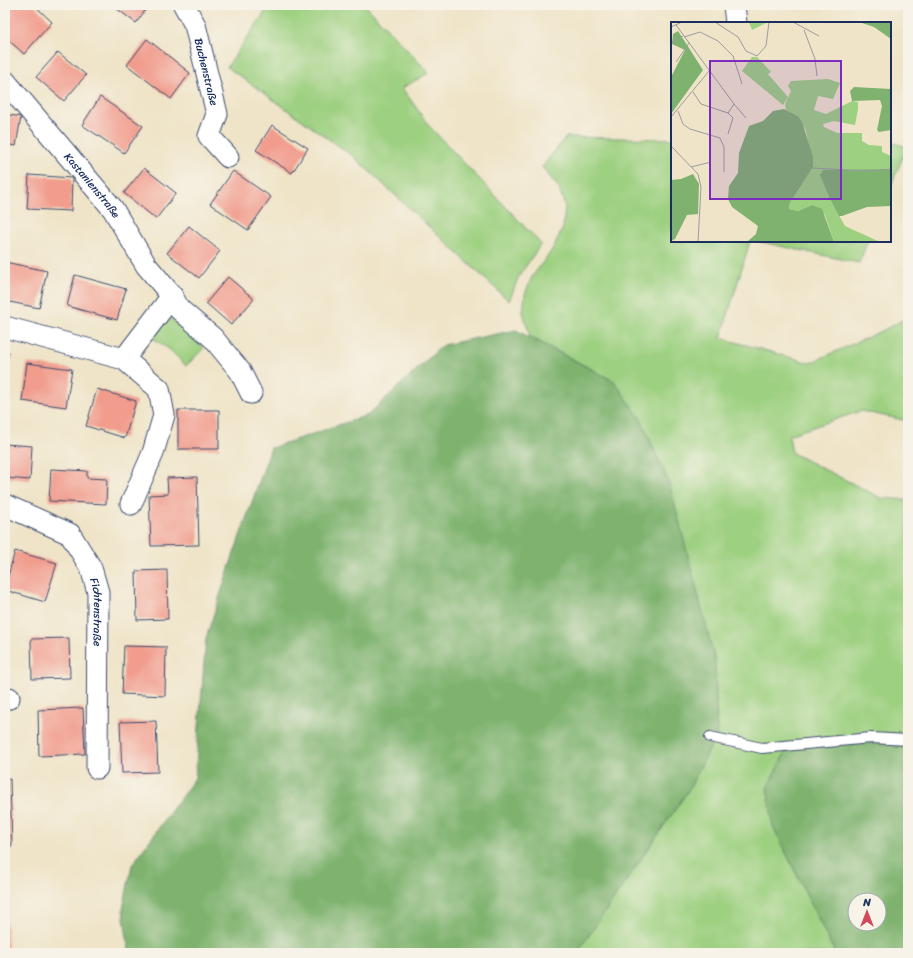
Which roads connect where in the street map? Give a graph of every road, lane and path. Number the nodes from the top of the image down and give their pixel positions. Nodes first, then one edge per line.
1 (184, 5) edge
2 (734, 5) edge
3 (736, 22) edge
4 (5, 81) edge
5 (228, 157) dead end
6 (172, 296) junction
7 (5, 327) edge
8 (124, 359) junction
9 (251, 393) dead end
10 (130, 504) dead end
11 (5, 505) edge
12 (710, 737) dead end
13 (908, 740) edge
14 (97, 768) dead end

1 - 5 street, Buchenstraße
2 - 3 street
4 - 6 street, Kastanienstraße
6 - 8 street
6 - 9 street, Kastanienstraße
7 - 8 street
8 - 10 street
11 - 14 street, Fichtenstraße
12 - 13 lane

